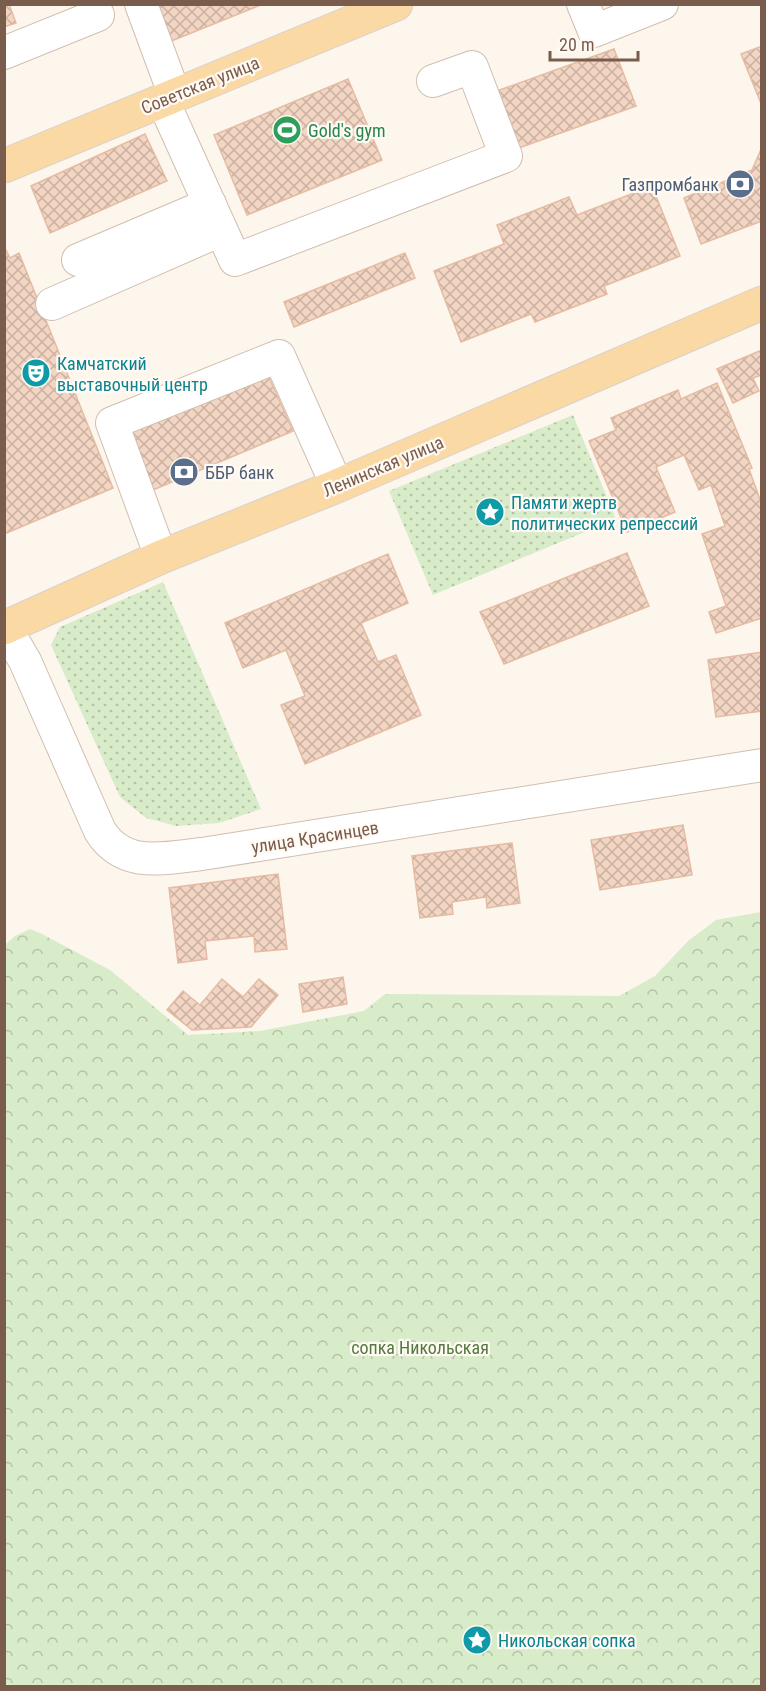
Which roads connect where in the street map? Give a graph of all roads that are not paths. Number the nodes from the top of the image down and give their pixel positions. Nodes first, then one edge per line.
1 (396, 4) edge
2 (583, 4) edge
3 (662, 4) edge
4 (141, 5) edge
5 (90, 10) edge
6 (356, 12) edge
7 (4, 53) edge
8 (433, 81) dead end
9 (169, 98) junction
10 (4, 166) edge
11 (215, 217) junction
12 (78, 260) dead end
13 (762, 303) edge
14 (52, 304) dead end
15 (337, 486) junction
16 (160, 557) junction
17 (5, 628) edge
18 (762, 765) edge

1 - 6 main road, Советская улица
2 - 3 street
4 - 5 street
4 - 9 street
5 - 7 street
6 - 9 main road, Советская улица
8 - 11 street
9 - 10 main road, Советская улица
9 - 11 street
11 - 12 street
11 - 14 street
13 - 15 main road, Ленинская улица
15 - 16 main road, Ленинская улица
15 - 16 street
16 - 17 main road, Ленинская улица
17 - 18 street, улица Красинцев

